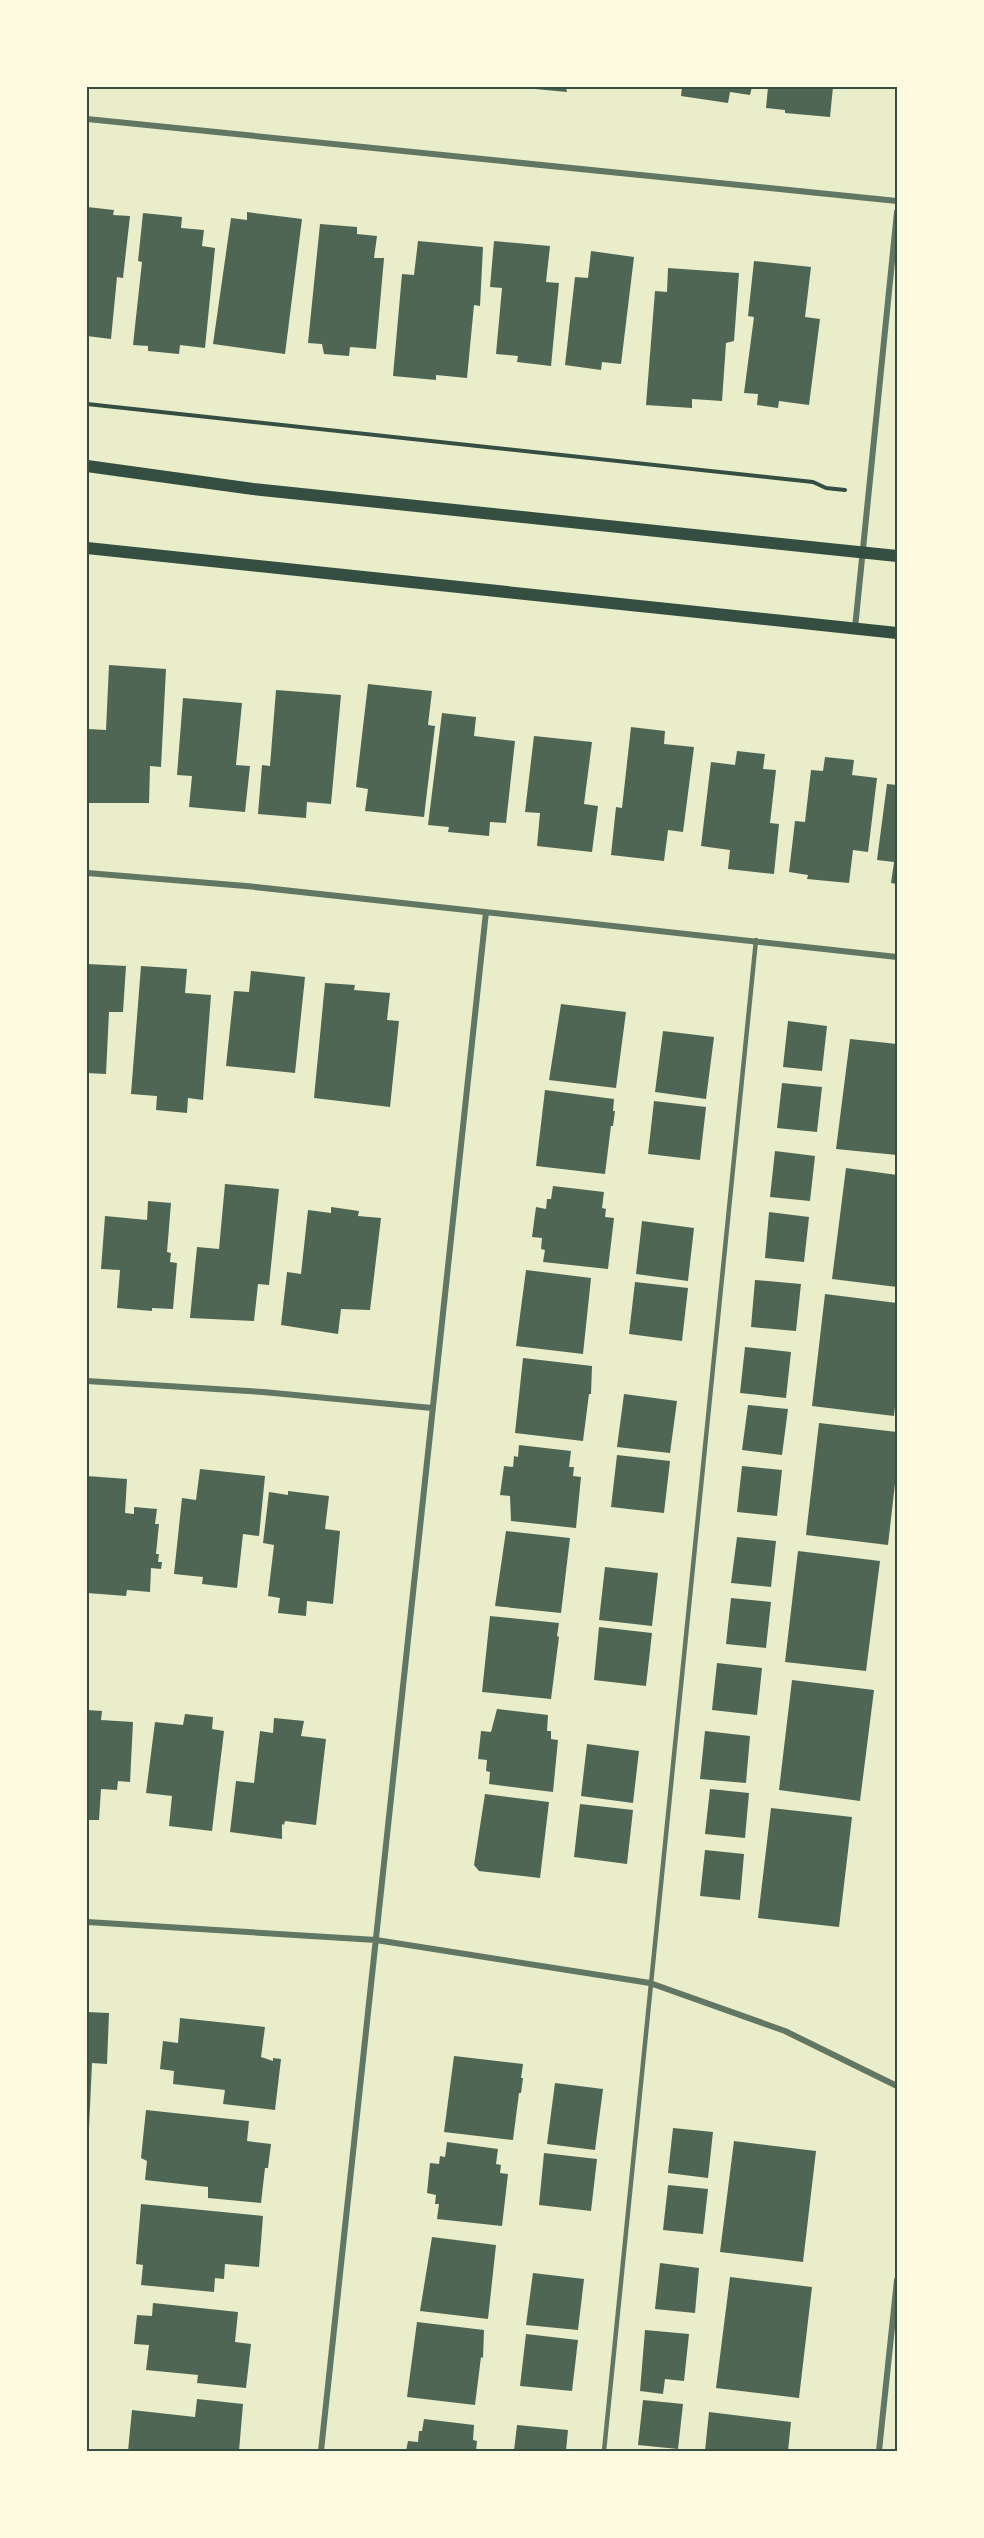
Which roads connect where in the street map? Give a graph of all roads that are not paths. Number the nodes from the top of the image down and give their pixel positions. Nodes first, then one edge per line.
1 (87, 119) edge
2 (897, 201) edge
3 (897, 212) edge
4 (87, 466) edge
5 (87, 548) edge
6 (864, 553) junction
7 (897, 556) edge
8 (855, 629) junction
9 (897, 633) edge
10 (87, 873) edge
11 (486, 912) junction
12 (756, 940) junction
13 (897, 957) edge
14 (87, 1381) edge
15 (432, 1408) junction
16 (87, 1922) edge
17 (376, 1940) junction
18 (650, 1983) junction
19 (897, 2086) edge
20 (897, 2280) edge
21 (321, 2451) edge
22 (604, 2451) edge
23 (879, 2451) edge

1 - 2 street
3 - 6 street
4 - 6 main road
5 - 8 main road
6 - 7 main road
6 - 8 street
8 - 9 main road
10 - 11 street
11 - 12 street
11 - 15 street
12 - 13 street
12 - 18 lane
14 - 15 street
15 - 17 street
16 - 17 street
17 - 18 street
17 - 21 street
18 - 19 street
18 - 22 lane
20 - 23 street

